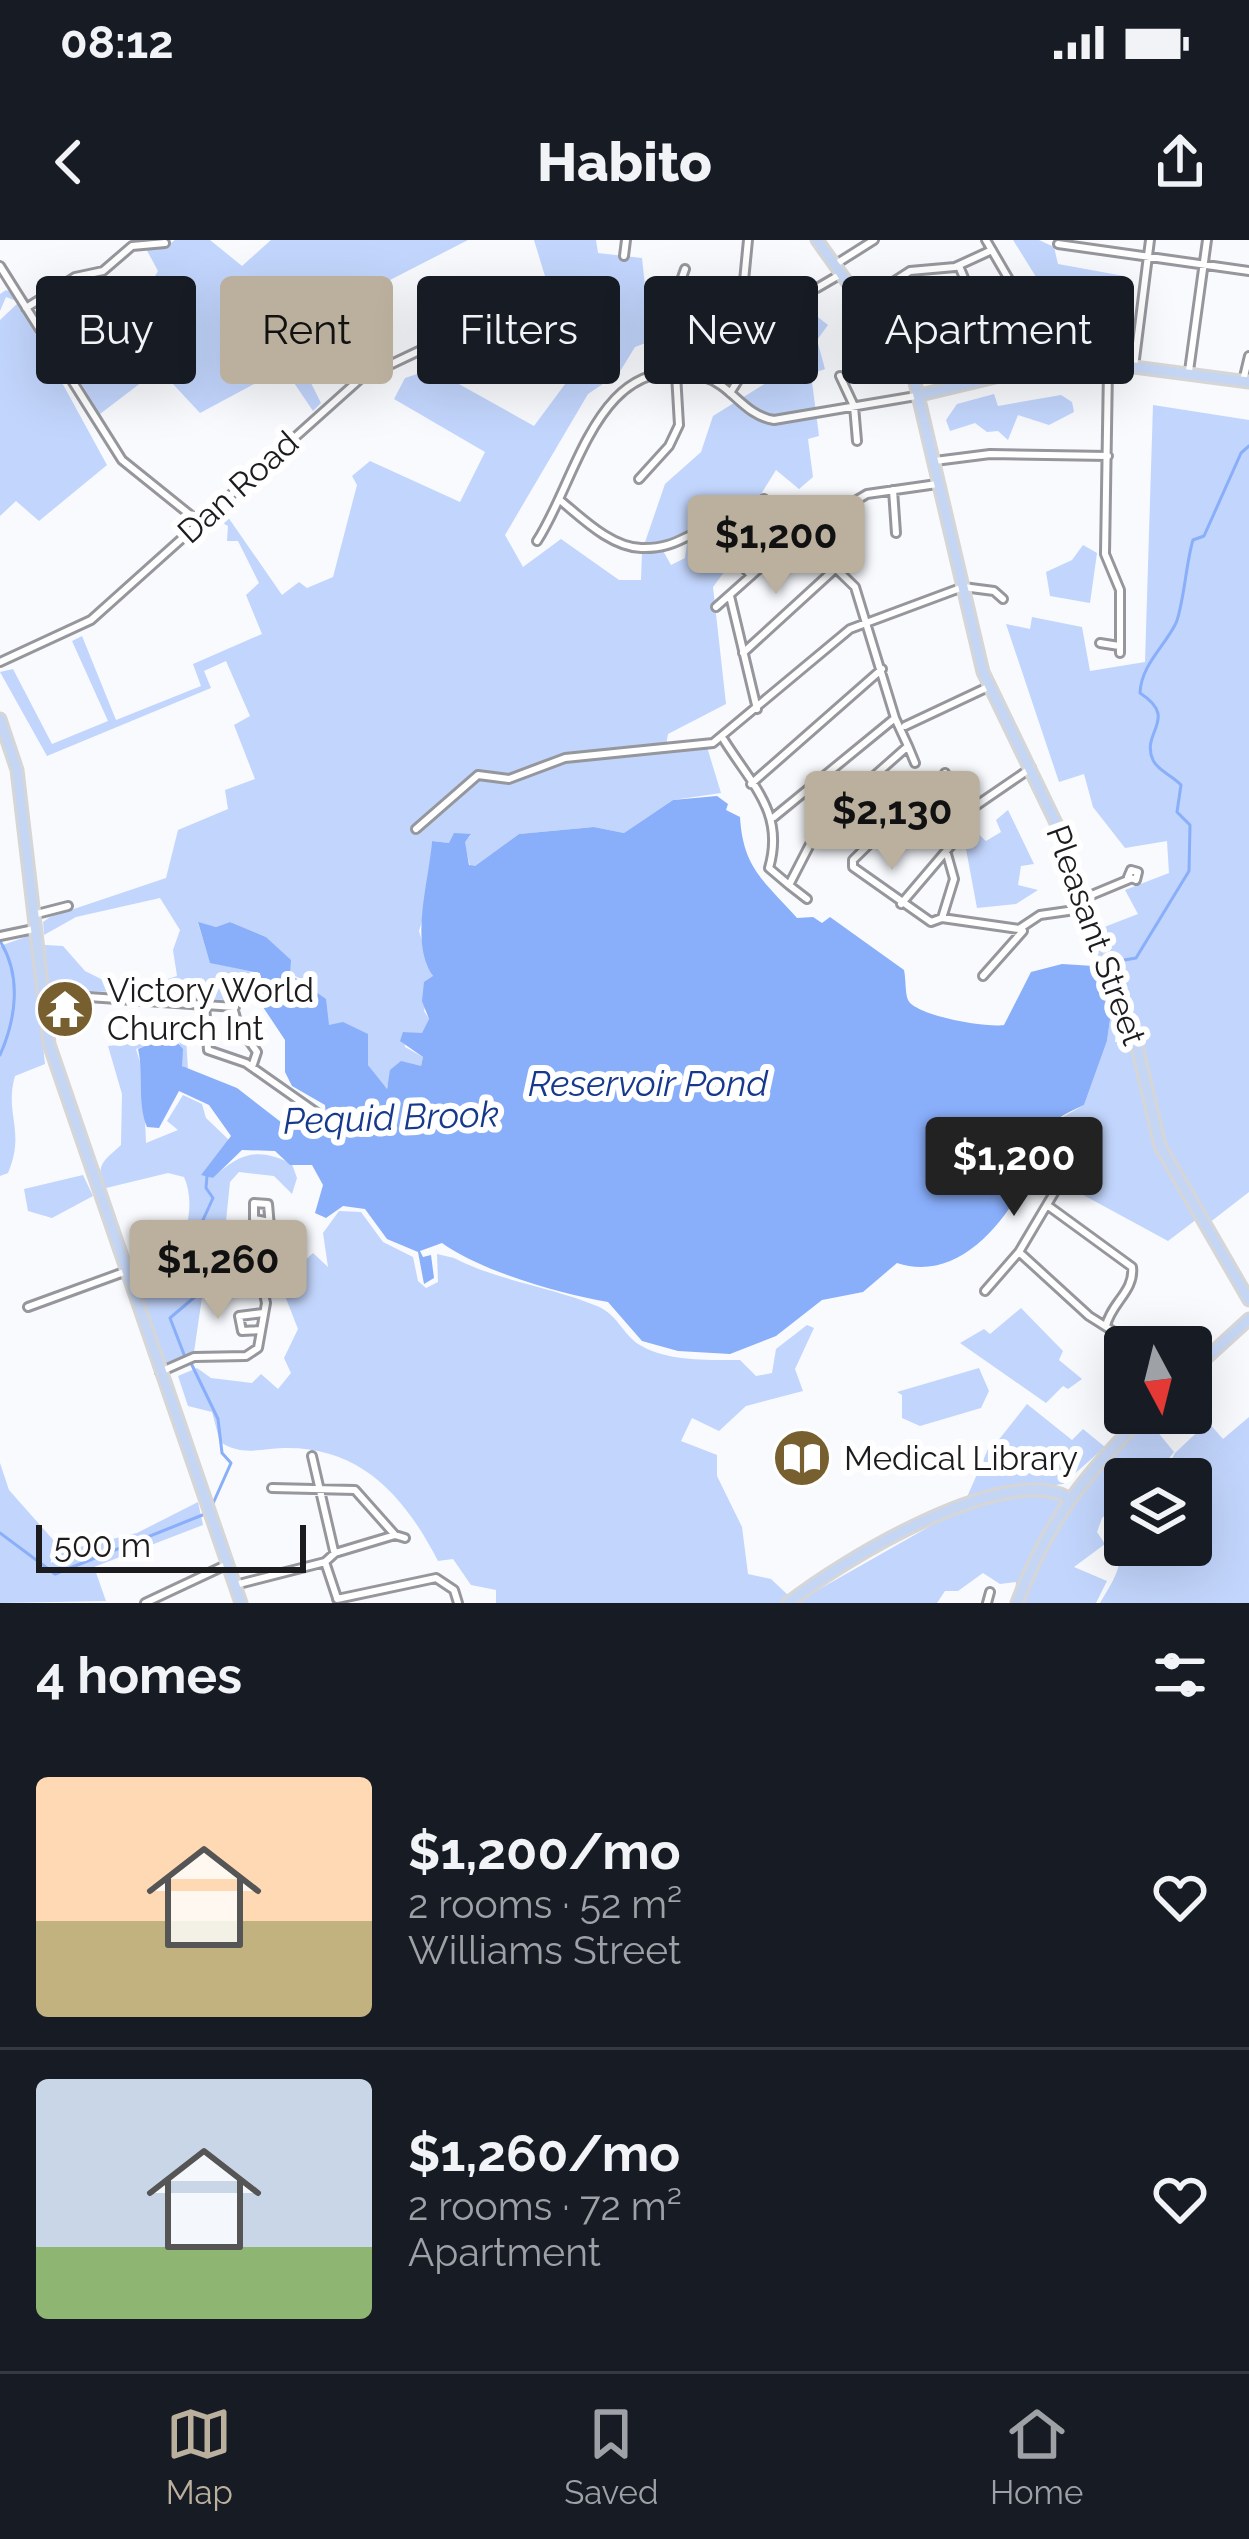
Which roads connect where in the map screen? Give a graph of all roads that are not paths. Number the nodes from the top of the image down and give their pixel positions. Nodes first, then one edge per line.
1 (626, 240) edge
2 (748, 240) edge
3 (817, 240) edge
4 (874, 240) edge
5 (986, 240) edge
6 (1101, 240) edge
7 (1150, 240) edge
8 (1207, 240) edge
9 (165, 243) edge
10 (1058, 244) dead end
11 (992, 250) junction
12 (1100, 250) junction
13 (624, 256) dead end
14 (1147, 256) junction
15 (1204, 265) junction
16 (0, 266) edge
17 (959, 266) junction
18 (685, 269) dead end
19 (838, 269) junction
20 (1249, 271) edge
21 (683, 276) edge
22 (744, 276) edge
23 (843, 276) edge
24 (902, 276) edge
25 (963, 276) edge
26 (1007, 276) edge
27 (818, 287) edge
28 (26, 308) junction
29 (417, 353) edge
30 (1249, 356) edge
31 (1134, 367) joint
32 (1190, 371) junction
33 (840, 376) dead end
34 (1246, 382) edge
35 (644, 383) edge
36 (676, 384) edge
37 (717, 384) edge
38 (736, 384) edge
39 (915, 384) edge
40 (962, 384) edge
41 (1108, 384) edge
42 (730, 393) junction
43 (920, 395) junction
44 (854, 406) junction
45 (857, 441) dead end
46 (1108, 456) junction
47 (935, 461) junction
48 (639, 478) dead end
49 (941, 484) junction
50 (893, 490) junction
51 (764, 499) dead end
52 (561, 501) junction
53 (845, 507) dead end
54 (199, 522) junction
55 (799, 533) junction
56 (896, 533) dead end
57 (537, 541) dead end
58 (836, 568) junction
59 (751, 576) junction
60 (963, 587) junction
61 (730, 596) junction
62 (1003, 599) dead end
63 (716, 607) dead end
64 (868, 621) junction
65 (1100, 643) dead end
66 (743, 653) junction
67 (0, 662) edge
68 (882, 668) junction
69 (988, 687) junction
70 (758, 710) junction
71 (895, 718) junction
72 (0, 719) edge
73 (903, 726) junction
74 (723, 739) junction
75 (908, 746) junction
76 (915, 763) dead end
77 (1031, 768) junction
78 (945, 773) dead end
79 (751, 784) junction
80 (961, 803) junction
81 (774, 817) junction
82 (416, 829) dead end
83 (953, 843) dead end
84 (947, 854) junction
85 (1130, 879) dead end
86 (789, 885) junction
87 (807, 899) dead end
88 (901, 904) junction
89 (1084, 904) junction
90 (68, 906) dead end
91 (32, 916) junction
92 (942, 918) junction
93 (1025, 928) junction
94 (34, 929) junction
95 (0, 936) edge
96 (983, 976) dead end
97 (41, 994) junction
98 (205, 1004) junction
99 (252, 1067) junction
100 (317, 1113) dead end
101 (1067, 1171) dead end
102 (1047, 1205) junction
103 (270, 1222) dead end
104 (1019, 1252) junction
105 (124, 1272) junction
106 (985, 1291) dead end
107 (1249, 1300) edge
108 (28, 1306) dead end
109 (263, 1313) junction
110 (1249, 1319) edge
111 (1106, 1326) joint
112 (260, 1330) junction
113 (1212, 1353) edge
114 (160, 1372) junction
115 (1126, 1434) edge
116 (1105, 1455) junction
117 (312, 1456) dead end
118 (272, 1488) dead end
119 (322, 1490) junction
120 (1053, 1490) junction
121 (1070, 1496) junction
122 (334, 1553) junction
123 (325, 1562) junction
124 (228, 1564) junction
125 (235, 1585) junction
126 (990, 1592) dead end
127 (338, 1601) edge
128 (145, 1603) edge
129 (241, 1603) edge
130 (458, 1603) edge
131 (788, 1603) edge
132 (987, 1603) edge
133 (1017, 1603) edge

1 - 13 street
2 - 22 street
3 - 19 main road, Pleasant Street
4 - 19 street
5 - 11 street
6 - 12 street
7 - 14 street
8 - 15 street
9 - 28 street
10 - 12 street
11 - 17 street
11 - 26 street
12 - 14 street
14 - 15 street
14 - 31 street
15 - 20 street
15 - 32 street
16 - 28 street
17 - 24 street
17 - 25 street
18 - 21 street
19 - 23 main road, Pleasant Street
19 - 27 street
28 - 54 street
29 - 54 street, Dan Road
30 - 34 street
31 - 32 main road
32 - 34 main road
33 - 44 street
35 - 52 street
36 - 48 street
37 - 42 street
38 - 42 street
39 - 43 main road, Pleasant Street
40 - 43 main road
41 - 46 street
42 - 44 street
43 - 44 street
43 - 47 main road, Pleasant Street
44 - 45 street
46 - 47 street
46 - 65 street
47 - 49 main road, Pleasant Street
49 - 50 street
49 - 60 main road, Pleasant Street
50 - 53 street
50 - 56 street
51 - 55 street
52 - 57 street
52 - 59 street
54 - 67 street, Dan Road
55 - 58 street
55 - 59 street
58 - 64 street
58 - 66 street
59 - 61 street
60 - 62 street
60 - 64 street
60 - 69 main road, Pleasant Street
61 - 63 street
61 - 66 street
64 - 68 street
64 - 70 street
66 - 70 street
68 - 71 street
68 - 79 street
69 - 73 street
69 - 77 main road, Pleasant Street
70 - 74 street
71 - 73 street
71 - 81 street
72 - 91 main road
73 - 75 street
74 - 79 street
74 - 82 street
75 - 76 street
75 - 86 street
77 - 80 street
77 - 89 main road, Pleasant Street
78 - 80 street
79 - 81 street
80 - 88 street
81 - 86 street
83 - 84 street
84 - 88 street
84 - 92 street
85 - 89 street
86 - 87 street
88 - 92 street
89 - 93 street
89 - 107 main road, Pleasant Street
90 - 91 street
91 - 94 main road
92 - 93 street
93 - 96 street
94 - 95 street
94 - 97 main road
97 - 98 street
97 - 105 main road
98 - 99 street
98 - 99 street
99 - 100 street
101 - 102 street
102 - 104 street
102 - 111 street
103 - 109 street
104 - 106 street
104 - 111 street
105 - 108 street
105 - 114 main road
109 - 112 street
109 - 112 street
110 - 113 main road
112 - 114 street
114 - 124 main road
115 - 116 main road
116 - 120 main road
116 - 121 main road
117 - 119 street
118 - 119 street
119 - 122 street
119 - 122 street
120 - 121 main road
120 - 131 main road
121 - 133 main road
122 - 123 street
123 - 125 street
123 - 127 street
124 - 125 main road
124 - 128 street
125 - 129 main road
126 - 132 street
127 - 130 street

